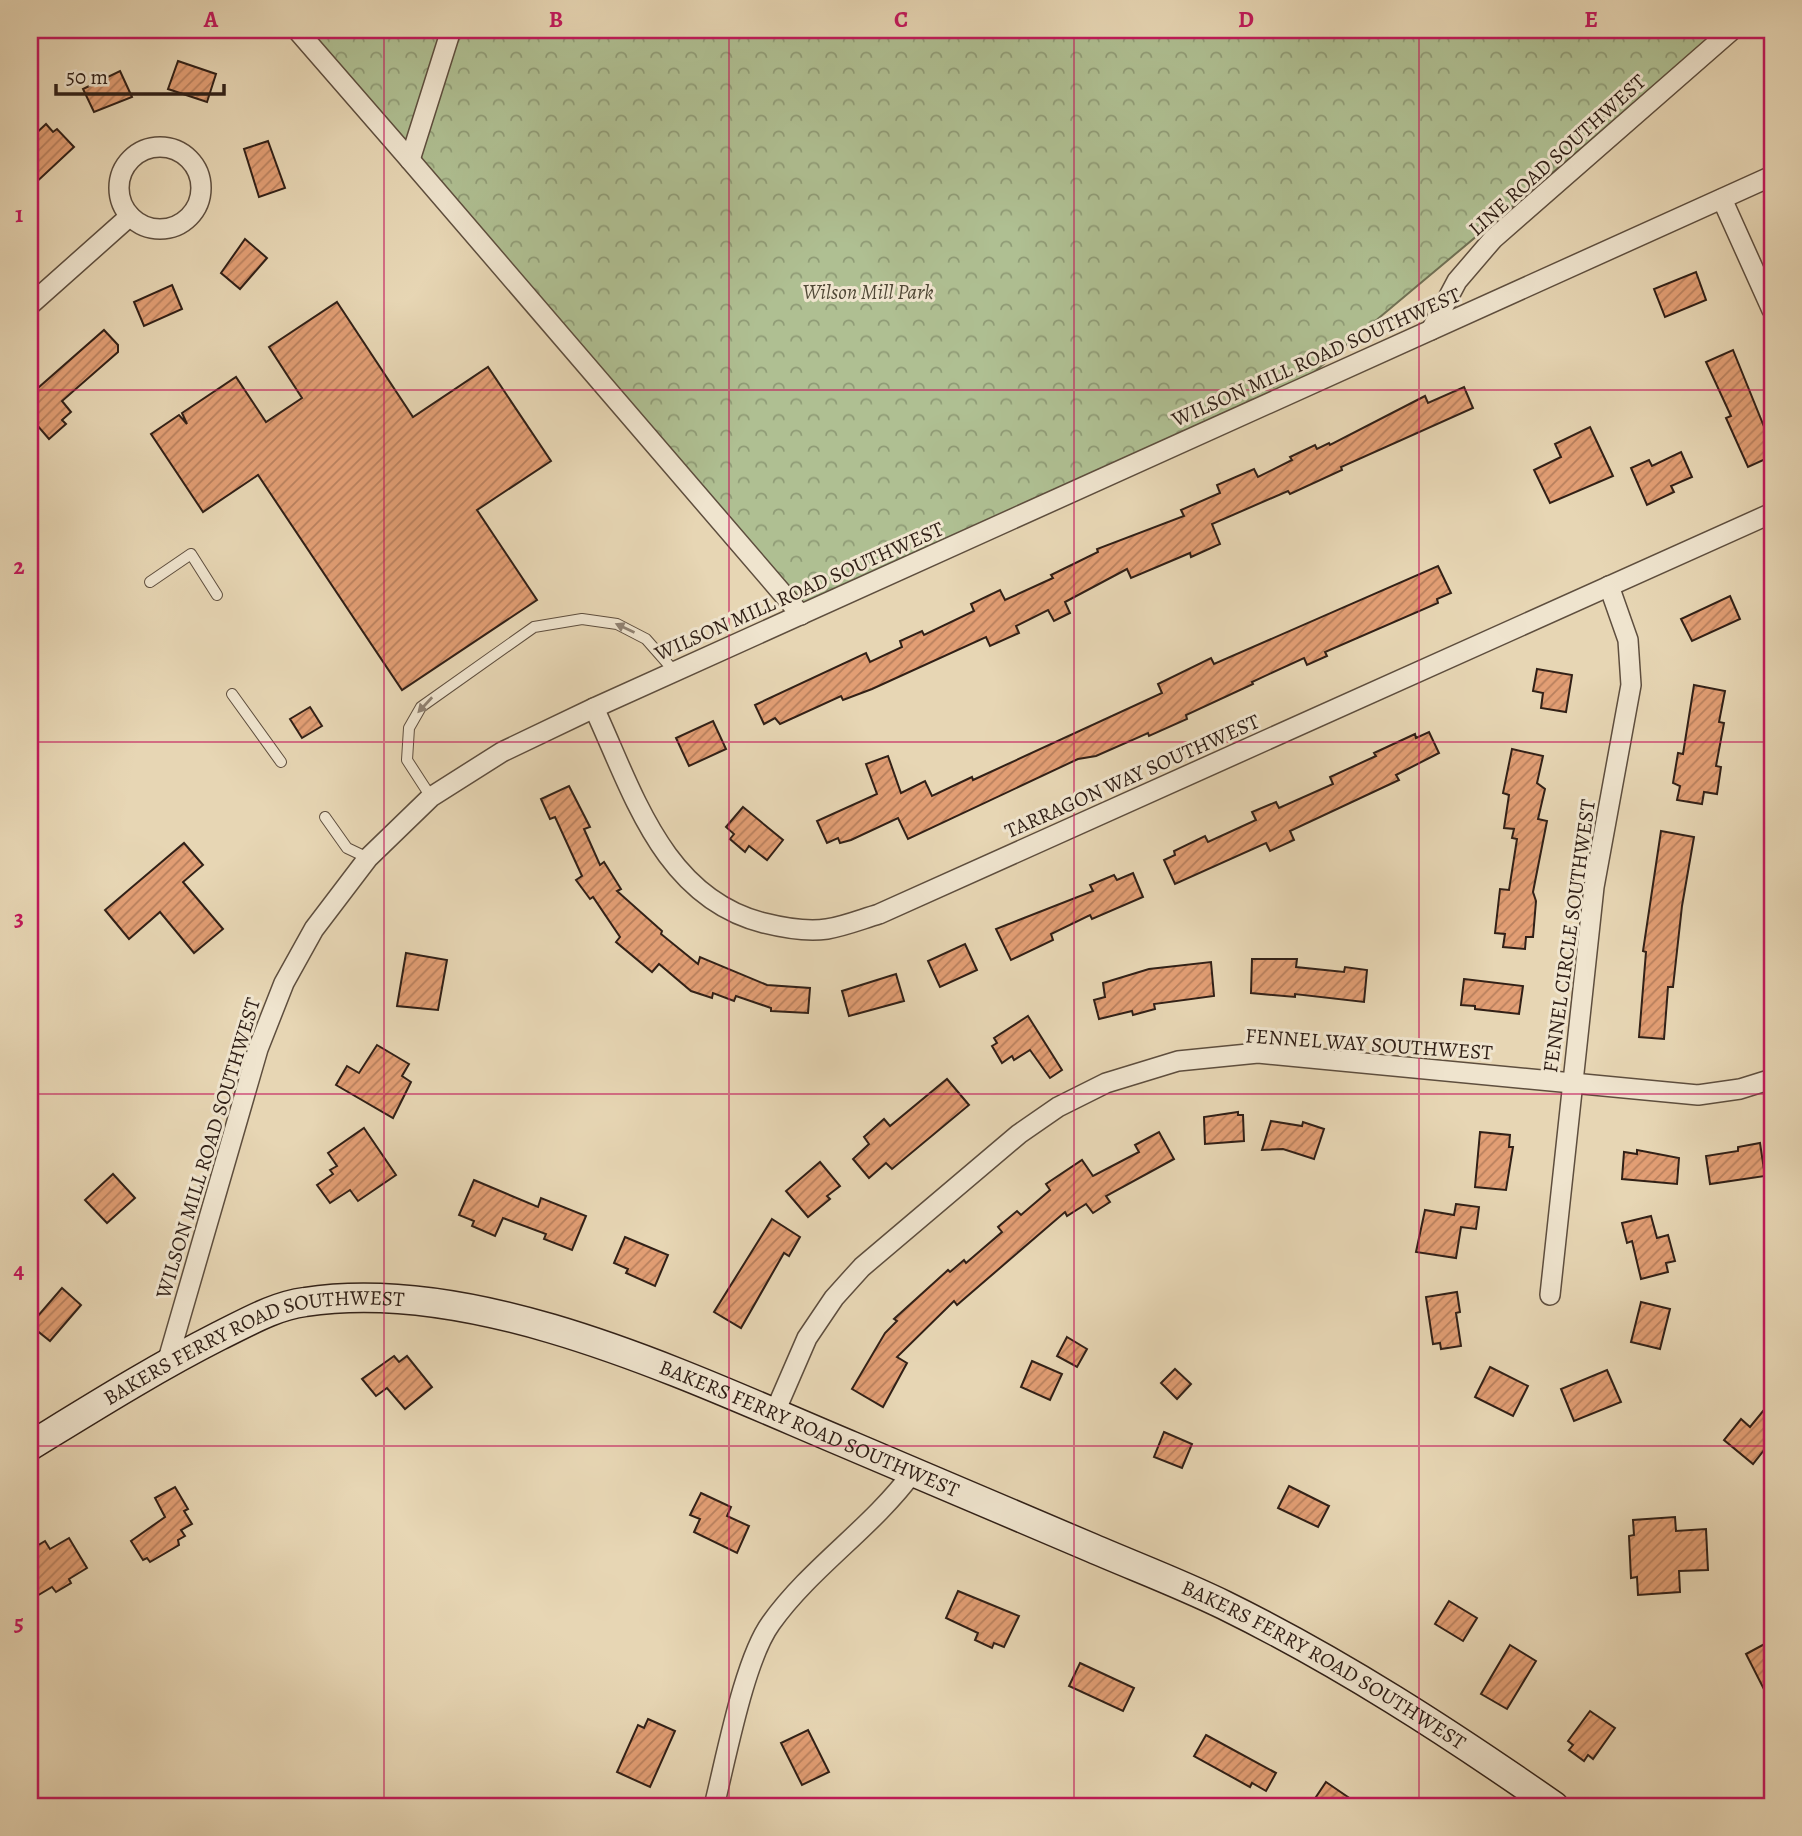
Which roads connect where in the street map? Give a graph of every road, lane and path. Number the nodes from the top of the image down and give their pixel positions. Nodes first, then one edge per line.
1 (297, 30) edge
2 (451, 30) edge
3 (1732, 30) edge
4 (410, 160) junction
5 (1772, 176) edge
6 (1722, 199) junction
7 (130, 216) junction
8 (30, 306) edge
9 (1772, 310) edge
10 (1431, 330) junction
11 (1772, 513) edge
12 (150, 582) dead end
13 (1609, 586) junction
14 (217, 595) dead end
15 (802, 615) junction
16 (675, 672) junction
17 (232, 694) dead end
18 (594, 708) junction
19 (281, 762) dead end
20 (431, 797) junction
21 (325, 817) dead end
22 (368, 858) junction
23 (1772, 1079) edge
24 (1572, 1084) junction
25 (1550, 1295) dead end
26 (167, 1363) junction
27 (774, 1414) junction
28 (30, 1446) edge
29 (913, 1472) junction
30 (714, 1806) edge
31 (1554, 1806) edge

1 - 4 street
2 - 4 street
3 - 10 street, LINE ROAD SOUTHWEST
4 - 15 street
5 - 6 street, WILSON MILL ROAD SOUTHWEST
6 - 9 street
6 - 10 street, WILSON MILL ROAD SOUTHWEST
7 - 7 street
7 - 8 street
10 - 15 street, WILSON MILL ROAD SOUTHWEST
11 - 13 street, TARRAGON WAY SOUTHWEST
12 - 14 lane
13 - 18 street, TARRAGON WAY SOUTHWEST
13 - 24 street, FENNEL CIRCLE SOUTHWEST
15 - 16 street, WILSON MILL ROAD SOUTHWEST
16 - 18 street, WILSON MILL ROAD SOUTHWEST
16 -> 20 lane
17 - 19 lane
18 - 20 street, WILSON MILL ROAD SOUTHWEST
20 - 22 street, WILSON MILL ROAD SOUTHWEST
21 - 22 lane
22 - 26 street, WILSON MILL ROAD SOUTHWEST
23 - 24 street, FENNEL WAY SOUTHWEST
24 - 25 street, FENNEL CIRCLE SOUTHWEST
24 - 27 street, FENNEL WAY SOUTHWEST
26 - 27 street, BAKERS FERRY ROAD SOUTHWEST
26 - 28 street, BAKERS FERRY ROAD SOUTHWEST
27 - 29 street, BAKERS FERRY ROAD SOUTHWEST
29 - 30 street
29 - 31 street, BAKERS FERRY ROAD SOUTHWEST

